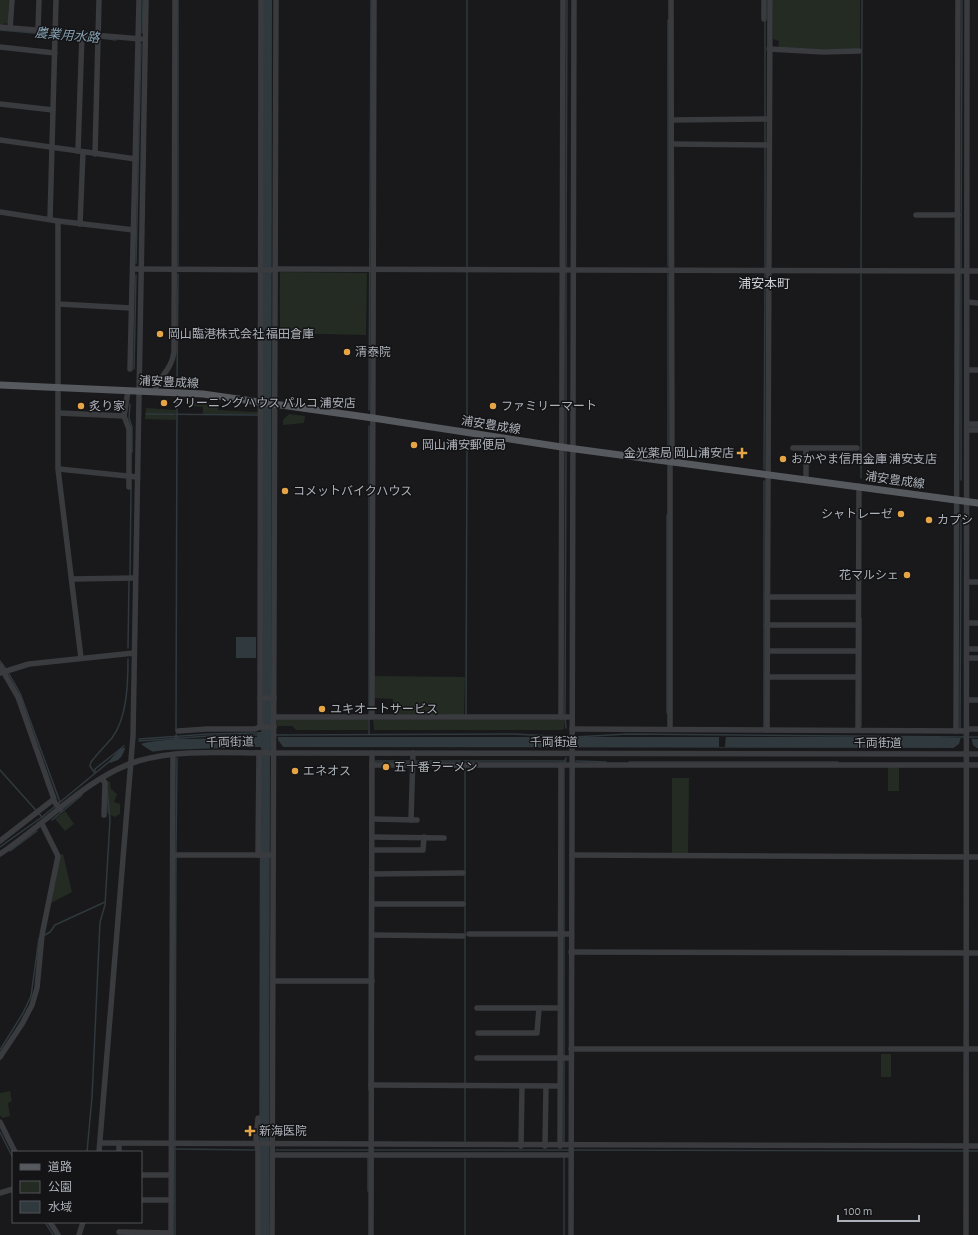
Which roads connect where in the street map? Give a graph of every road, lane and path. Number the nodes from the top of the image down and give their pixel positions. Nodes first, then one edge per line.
1 (12, 0) edge
2 (39, 0) edge
3 (56, 0) edge
4 (99, 0) edge
5 (139, 0) edge
6 (146, 0) edge
7 (175, 0) edge
8 (261, 0) edge
9 (276, 0) edge
10 (374, 0) edge
11 (563, 0) edge
12 (574, 0) edge
13 (671, 0) edge
14 (958, 0) edge
15 (967, 0) edge
16 (766, 3) edge
17 (962, 13) junction
18 (764, 19) dead end
19 (0, 27) edge
20 (10, 28) junction
21 (38, 30) junction
22 (55, 34) junction
23 (82, 36) junction
24 (98, 37) junction
25 (138, 39) junction
26 (145, 39) junction
27 (0, 47) edge
28 (769, 49) junction
29 (859, 51) dead end
30 (55, 52) junction
31 (962, 61) junction
32 (0, 104) edge
33 (52, 110) junction
34 (962, 110) junction
35 (766, 119) junction
36 (671, 120) junction
37 (0, 140) edge
38 (671, 144) junction
39 (766, 145) junction
40 (51, 147) junction
41 (81, 152) junction
42 (962, 152) junction
43 (95, 154) junction
44 (136, 159) junction
45 (0, 212) edge
46 (961, 214) junction
47 (916, 215) dead end
48 (50, 220) junction
49 (58, 221) junction
50 (80, 224) junction
51 (134, 230) junction
52 (133, 269) junction
53 (141, 270) junction
54 (175, 270) junction
55 (269, 270) junction
56 (371, 270) junction
57 (567, 271) junction
58 (671, 271) junction
59 (768, 271) junction
60 (962, 271) junction
61 (978, 271) edge
62 (967, 302) junction
63 (978, 303) edge
64 (58, 304) junction
65 (132, 308) junction
66 (130, 369) dead end
67 (967, 370) junction
68 (978, 370) edge
69 (0, 385) edge
70 (59, 388) junction
71 (128, 391) junction
72 (139, 392) junction
73 (154, 392) junction
74 (266, 403) junction
75 (962, 408) junction
76 (59, 413) junction
77 (124, 416) junction
78 (373, 418) junction
79 (978, 424) edge
80 (967, 427) junction
81 (978, 430) edge
82 (566, 448) junction
83 (793, 448) dead end
84 (806, 448) junction
85 (857, 448) dead end
86 (961, 452) junction
87 (671, 462) junction
88 (59, 470) junction
89 (767, 475) junction
90 (128, 476) junction
91 (137, 477) junction
92 (806, 479) junction
93 (859, 486) junction
94 (129, 487) dead end
95 (956, 500) junction
96 (967, 502) junction
97 (978, 503) edge
98 (132, 578) junction
99 (73, 579) junction
100 (967, 582) junction
101 (978, 582) edge
102 (767, 596) junction
103 (858, 597) junction
104 (961, 608) junction
105 (967, 623) junction
106 (978, 623) edge
107 (767, 625) junction
108 (858, 625) junction
109 (967, 649) junction
110 (978, 650) edge
111 (858, 651) junction
112 (767, 652) junction
113 (134, 653) junction
114 (81, 658) junction
115 (967, 658) junction
116 (978, 658) edge
117 (0, 666) edge
118 (4, 671) edge
119 (858, 677) junction
120 (767, 678) junction
121 (261, 698) junction
122 (272, 698) junction
123 (967, 700) junction
124 (978, 700) edge
125 (370, 716) junction
126 (274, 717) junction
127 (566, 717) junction
128 (268, 728) junction
129 (572, 729) junction
130 (978, 729) edge
131 (670, 730) junction
132 (767, 730) junction
133 (858, 730) junction
134 (178, 731) dead end
135 (956, 731) junction
136 (967, 732) junction
137 (274, 750) junction
138 (572, 750) junction
139 (967, 751) junction
140 (259, 753) junction
141 (372, 753) junction
142 (413, 753) junction
143 (666, 753) junction
144 (936, 753) junction
145 (796, 754) junction
146 (843, 754) junction
147 (876, 754) junction
148 (978, 754) edge
149 (173, 755) junction
150 (412, 762) junction
151 (666, 763) junction
152 (796, 763) junction
153 (843, 763) junction
154 (131, 764) junction
155 (978, 764) edge
156 (372, 765) junction
157 (566, 765) junction
158 (876, 765) junction
159 (935, 765) junction
160 (967, 765) junction
161 (102, 778) junction
162 (53, 800) junction
163 (60, 808) junction
164 (104, 815) dead end
165 (372, 819) junction
166 (42, 824) junction
167 (372, 837) junction
168 (424, 837) junction
169 (444, 838) dead end
170 (0, 841) edge
171 (372, 850) junction
172 (0, 854) edge
173 (176, 855) junction
174 (266, 855) junction
175 (572, 855) junction
176 (978, 857) edge
177 (967, 858) junction
178 (462, 873) dead end
179 (372, 874) junction
180 (372, 904) junction
181 (463, 904) dead end
182 (565, 934) junction
183 (372, 936) junction
184 (571, 952) junction
185 (967, 953) junction
186 (978, 953) edge
187 (273, 981) junction
188 (370, 981) junction
189 (477, 1008) dead end
190 (539, 1008) junction
191 (560, 1008) junction
192 (478, 1033) dead end
193 (572, 1049) junction
194 (967, 1049) junction
195 (978, 1049) edge
196 (0, 1057) edge
197 (477, 1058) dead end
198 (565, 1058) junction
199 (371, 1085) junction
200 (522, 1086) junction
201 (546, 1086) junction
202 (560, 1086) junction
203 (258, 1118) dead end
204 (0, 1122) edge
205 (100, 1143) junction
206 (119, 1144) junction
207 (175, 1144) junction
208 (258, 1145) junction
209 (271, 1145) junction
210 (521, 1146) junction
211 (545, 1146) junction
212 (978, 1146) edge
213 (967, 1149) junction
214 (567, 1150) junction
215 (14, 1151) edge
216 (99, 1151) edge
217 (119, 1151) edge
218 (370, 1152) junction
219 (273, 1155) junction
220 (142, 1175) edge
221 (171, 1175) junction
222 (12, 1189) edge
223 (0, 1193) edge
224 (142, 1200) edge
225 (171, 1200) junction
226 (51, 1223) edge
227 (83, 1223) edge
228 (119, 1232) dead end
229 (171, 1234) edge
230 (58, 1235) edge
231 (79, 1235) edge
232 (258, 1235) edge
233 (272, 1235) edge
234 (371, 1235) edge
235 (571, 1235) edge
236 (966, 1235) edge

1 - 20 street
2 - 21 street
3 - 22 street
4 - 24 street
5 - 25 street
6 - 26 street
7 - 54 street
8 - 55 street
9 - 55 street
10 - 56 street
11 - 57 street
12 - 57 street
13 - 36 street
14 - 17 street
15 - 17 street
16 - 18 street
16 - 28 street
17 - 31 street
17 - 31 street
19 - 20 street
20 - 21 street
21 - 22 street
22 - 23 street
22 - 30 street
23 - 24 street
23 - 41 street
24 - 25 street
24 - 43 street
25 - 26 street
25 - 44 street
26 - 53 street
27 - 30 street
28 - 29 street
28 - 35 street
30 - 33 street
31 - 34 street
31 - 34 street
32 - 33 street
33 - 40 street
34 - 42 street
34 - 42 street
35 - 36 street
35 - 39 street
36 - 38 street
37 - 40 street
38 - 39 street
38 - 58 street
39 - 59 street
40 - 41 street
40 - 48 street
41 - 43 street
41 - 50 street
42 - 46 street
42 - 46 street
43 - 44 street
44 - 51 street
45 - 48 street
46 - 47 street
46 - 60 street
46 - 60 street
48 - 49 street
49 - 50 street
49 - 64 street
50 - 51 street
51 - 52 street
52 - 53 street
52 - 65 street
53 - 54 street
53 - 72 street
54 - 55 street
54 - 73 street
55 - 56 street
55 - 74 street
55 - 74 street
56 - 57 street
56 - 78 street
57 - 58 street
57 - 82 street
57 - 82 street
58 - 59 street
58 - 87 street
59 - 60 street
59 - 89 street
60 - 61 street
60 - 62 street
60 - 75 street
62 - 63 street
62 - 67 street
64 - 65 street
64 - 70 street
65 - 66 street
67 - 68 street
67 - 75 street
69 - 70 main road, 浦安豊成線
70 - 71 main road, 浦安豊成線
70 - 76 street
71 - 72 main road, 浦安豊成線
71 - 77 street
72 - 73 main road, 浦安豊成線
72 - 91 street
73 - 74 main road, 浦安豊成線
74 - 78 main road, 浦安豊成線
74 - 121 street
74 - 122 street
75 - 80 street
75 - 86 street
76 - 77 street
76 - 88 street
77 - 90 street
78 - 82 main road, 浦安豊成線
78 - 125 street
79 - 80 street
80 - 81 street
80 - 86 street
82 - 87 main road, 浦安豊成線
82 - 127 street
82 - 127 street
83 - 84 street
84 - 85 street
84 - 92 street
86 - 95 street
86 - 96 street
87 - 89 main road, 浦安豊成線
87 - 131 street
88 - 90 street
88 - 99 street
89 - 92 main road, 浦安豊成線
89 - 102 street
90 - 91 street
90 - 94 street
91 - 98 street
92 - 93 main road, 浦安豊成線
93 - 95 main road, 浦安豊成線
93 - 103 street
95 - 96 main road, 浦安豊成線
95 - 104 street
96 - 97 main road, 浦安豊成線
96 - 100 street
98 - 99 street
98 - 113 street
99 - 114 street
100 - 101 street
100 - 104 street
102 - 103 street
102 - 107 street
103 - 108 street
104 - 105 street
104 - 135 street
105 - 106 street
105 - 109 street
107 - 108 street
107 - 112 street
108 - 111 street
109 - 110 street
109 - 115 street
111 - 112 street
111 - 119 street
112 - 120 street
113 - 114 street
113 - 154 street
114 - 118 street
115 - 116 street
115 - 123 street
117 - 118 street
118 - 162 street
119 - 120 street
119 - 133 street
120 - 132 street
121 - 122 street
121 - 128 street
122 - 126 street
123 - 124 street
123 - 136 street
125 - 126 street
125 - 127 street
126 - 128 street
127 - 129 street
128 - 134 street
128 - 137 street
129 - 131 street
129 - 138 street
130 - 136 street
131 - 132 street
132 - 133 street
133 - 135 street
135 - 136 street
136 - 139 street
137 - 140 street, 千両街道
137 - 141 street, 千両街道
137 - 174 street
138 - 142 street, 千両街道
138 - 143 street, 千両街道
138 - 157 street
139 - 144 street, 千両街道
139 - 148 street, 千両街道
139 - 160 street
140 - 149 street, 千両街道
140 - 174 street
141 - 142 street, 千両街道
141 - 156 street
142 - 150 street
143 - 145 street, 千両街道
143 - 151 street
144 - 147 street, 千両街道
144 - 159 street
145 - 146 street, 千両街道
145 - 152 street
146 - 147 street, 千両街道
146 - 153 street
147 - 158 street
149 - 154 street, 千両街道
149 - 173 street
150 - 156 street
150 - 157 street
150 - 165 street
151 - 152 street
151 - 157 street
152 - 153 street
153 - 158 street
154 - 161 street, 千両街道
154 - 205 street
155 - 160 street
156 - 165 street
157 - 175 street
157 - 182 street
158 - 159 street
159 - 160 street
160 - 177 street
161 - 163 street, 千両街道
161 - 164 street
162 - 163 street
162 - 170 street
163 - 166 street, 千両街道
165 - 167 street
166 - 172 street, 千両街道
166 - 196 street
167 - 168 street
167 - 171 street
168 - 169 street
168 - 171 street
171 - 179 street
173 - 174 street
173 - 207 street
174 - 187 street
175 - 177 street
175 - 182 street
176 - 177 street
177 - 185 street
178 - 179 street
179 - 180 street
180 - 181 street
180 - 183 street
182 - 183 street
182 - 184 street
182 - 191 street
183 - 188 street
184 - 185 street
184 - 193 street
185 - 186 street
185 - 194 street
187 - 188 street
187 - 209 street
188 - 199 street
189 - 190 street
190 - 191 street
190 - 192 street
191 - 198 street
193 - 194 street
193 - 198 street
194 - 195 street
194 - 213 street
197 - 198 street
198 - 202 street
198 - 214 street
199 - 200 street
199 - 218 street
200 - 201 street
200 - 210 street
201 - 202 street
201 - 211 street
202 - 214 street
203 - 208 street
204 - 215 street
205 - 206 street
205 - 216 street
206 - 207 street
206 - 217 street
207 - 208 street
207 - 221 street
208 - 209 street
208 - 232 street
209 - 218 street
209 - 219 street
210 - 211 street
210 - 218 street
211 - 214 street
212 - 213 street
213 - 214 street
213 - 236 street
214 - 218 street
214 - 235 street
218 - 219 street
218 - 234 street
219 - 233 street
220 - 221 street
221 - 225 street
222 - 223 street
224 - 225 street
225 - 229 street
226 - 230 street
227 - 231 street
228 - 229 street

